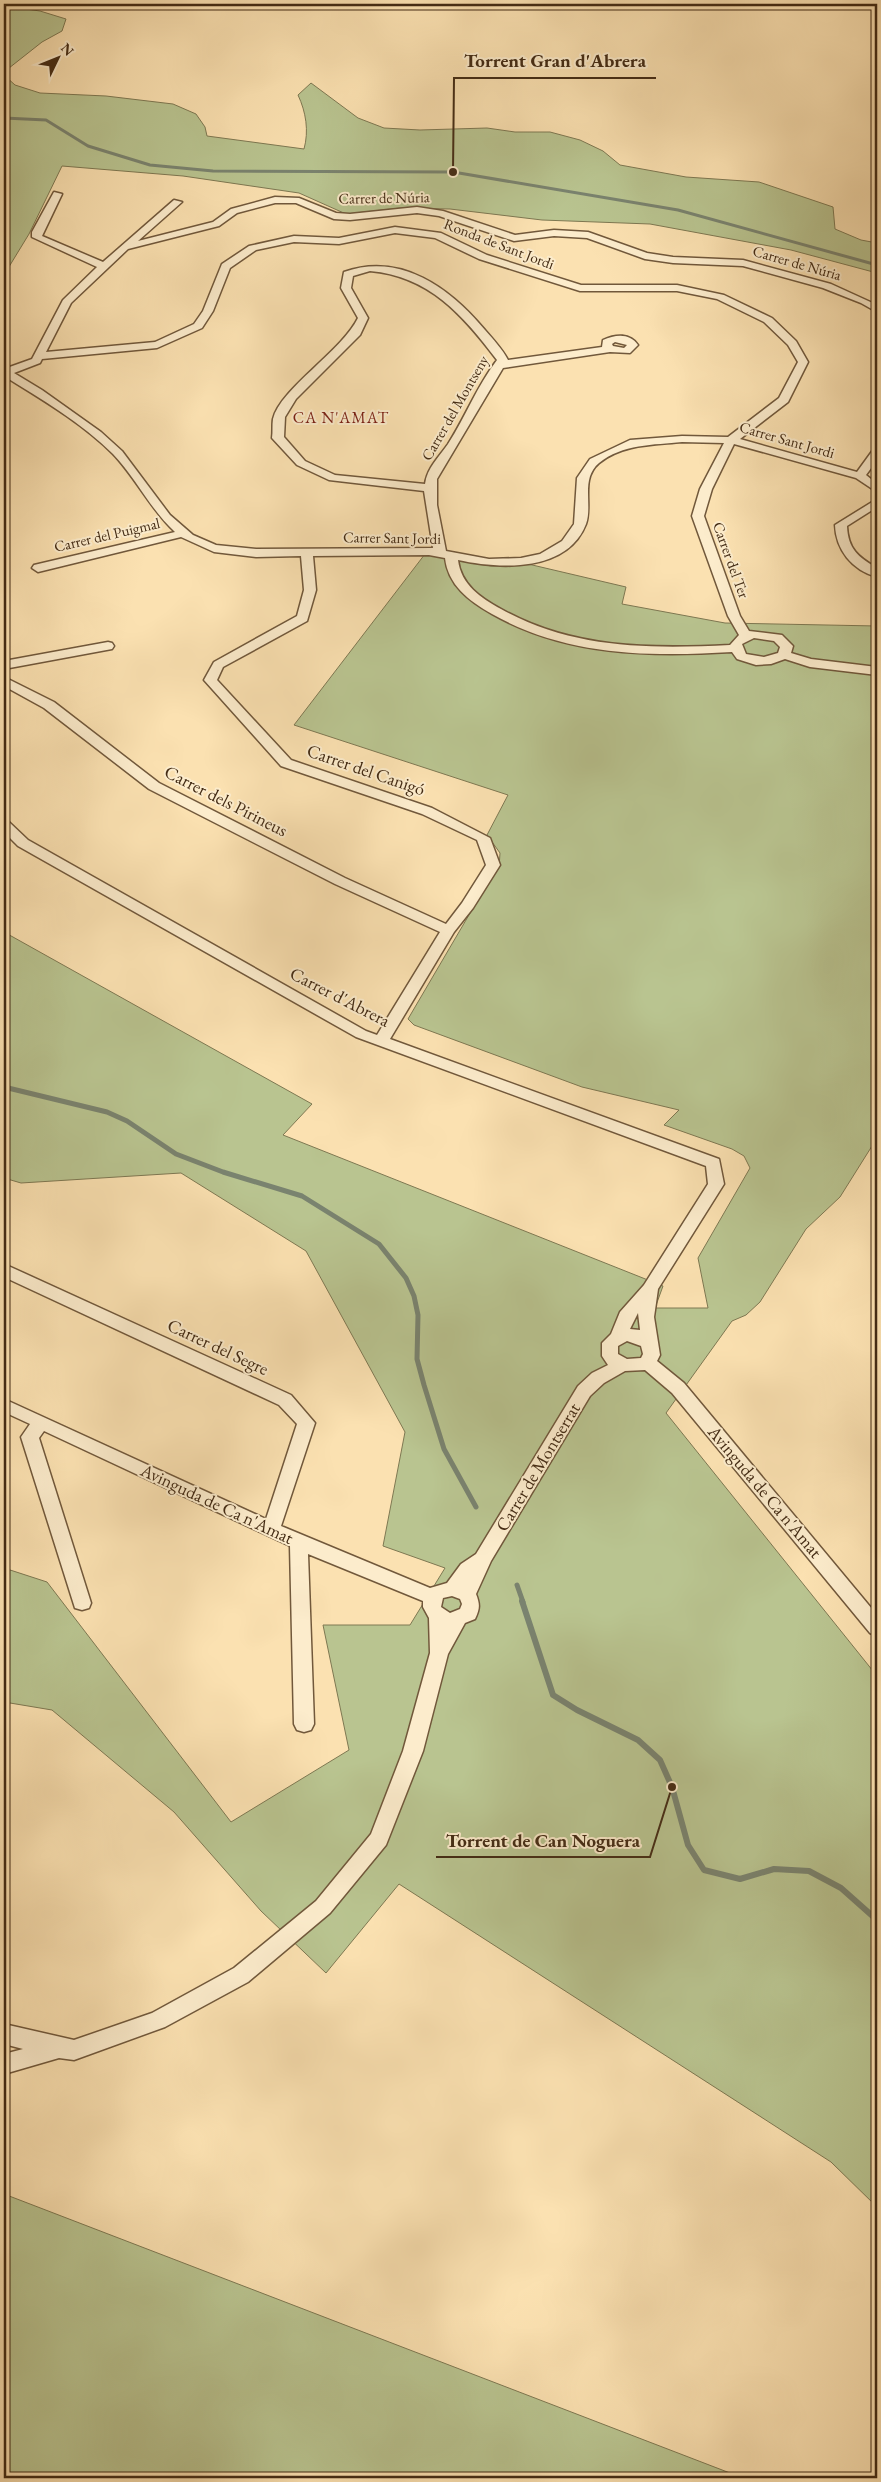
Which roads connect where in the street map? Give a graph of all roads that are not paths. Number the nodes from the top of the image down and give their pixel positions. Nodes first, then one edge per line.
1 (57, 194) dead end
2 (177, 202) dead end
3 (124, 247) junction
4 (103, 266) junction
5 (877, 309) edge
6 (610, 349) dead end
7 (39, 356) junction
8 (499, 365) junction
9 (5, 373) edge
10 (731, 440) junction
11 (877, 452) edge
12 (860, 476) junction
13 (431, 488) junction
14 (877, 489) edge
15 (877, 502) edge
16 (183, 532) junction
17 (307, 553) junction
18 (446, 553) junction
19 (38, 568) dead end
20 (877, 573) edge
21 (746, 636) junction
22 (108, 646) dead end
23 (736, 648) junction
24 (784, 655) junction
25 (4, 666) edge
26 (877, 671) edge
27 (4, 681) edge
28 (4, 824) edge
29 (448, 930) junction
30 (381, 1042) junction
31 (4, 1270) edge
32 (650, 1289) junction
33 (619, 1336) junction
34 (649, 1354) junction
35 (617, 1361) junction
36 (4, 1405) edge
37 (40, 1423) junction
38 (271, 1530) junction
39 (299, 1542) junction
40 (460, 1591) junction
41 (433, 1597) junction
42 (82, 1603) dead end
43 (438, 1617) junction
44 (457, 1620) junction
45 (877, 1628) edge
46 (438, 1653) junction
47 (304, 1724) dead end
48 (4, 2034) edge
49 (59, 2048) junction
50 (4, 2064) edge

1 - 4 street
2 - 3 street
3 - 4 street, Carrer de Núria
3 - 5 street, Carrer de Núria
4 - 7 street, Carrer de Núria
6 - 8 street
7 - 9 street
7 - 10 street, Ronda de Sant Jordi
8 - 13 street, Carrer del Montseny
8 - 13 street, Carrer del Montseny
9 - 16 street, Carrer Sant Jordi
10 - 12 street, Carrer Sant Jordi
10 - 18 street, Carrer Sant Jordi
10 - 21 street, Carrer del Ter
11 - 12 street
12 - 14 street
13 - 18 street, Carrer del Montseny
15 - 20 street
16 - 17 street, Carrer Sant Jordi
16 - 19 street, Carrer del Puigmal
17 - 18 street, Carrer Sant Jordi
17 - 29 street, Carrer del Canigó
18 - 23 street
21 - 23 street
21 - 24 street
22 - 25 street
23 - 24 street
24 - 26 street
27 - 29 street, Carrer dels Pirineus
28 - 30 street, Carrer d'Abrera
29 - 30 street, Carrer del Canigó
30 - 32 street, Carrer d'Abrera
31 - 38 street, Carrer del Segre
32 - 33 street
32 - 34 street
33 - 34 street
33 - 35 street
34 - 35 street
34 - 45 street, Avinguda de Ca n'Amat
35 - 40 street, Carrer de Montserrat
36 - 37 street, Avinguda de Ca n'Amat
37 - 38 street, Avinguda de Ca n'Amat
37 - 42 street
38 - 39 street, Avinguda de Ca n'Amat
39 - 41 street, Avinguda de Ca n'Amat
39 - 47 street
40 - 41 street
40 - 44 street
41 - 43 street
43 - 44 street
43 - 46 street
44 - 46 street
46 - 49 street
48 - 49 street
49 - 50 street

